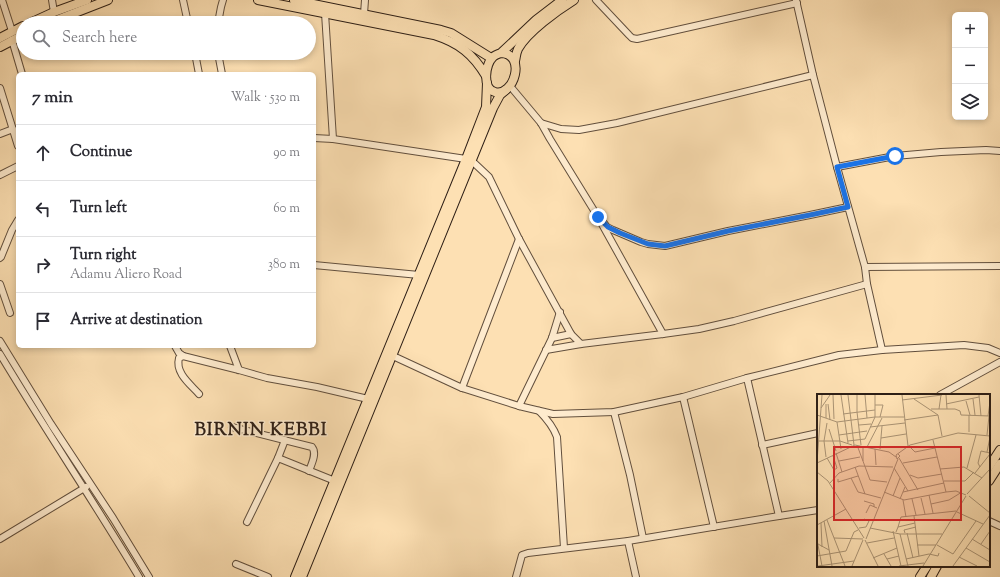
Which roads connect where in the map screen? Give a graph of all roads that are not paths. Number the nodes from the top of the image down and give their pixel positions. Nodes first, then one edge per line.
1 (2, 0) edge
2 (52, 0) edge
3 (87, 0) edge
4 (108, 0) edge
5 (183, 0) edge
6 (224, 0) edge
7 (258, 0) edge
8 (294, 0) edge
9 (365, 0) edge
10 (562, 0) edge
11 (574, 0) edge
12 (596, 0) edge
13 (796, 2) edge
14 (54, 12) junction
15 (325, 13) junction
16 (364, 14) junction
17 (45, 16) edge
18 (67, 16) edge
19 (186, 16) edge
20 (219, 16) edge
21 (16, 30) edge
22 (12, 32) junction
23 (0, 38) edge
24 (16, 38) edge
25 (12, 40) junction
26 (0, 46) edge
27 (501, 53) junction
28 (16, 54) edge
29 (491, 58) junction
30 (18, 60) edge
31 (196, 60) edge
32 (219, 60) edge
33 (515, 61) junction
34 (21, 72) edge
35 (199, 72) edge
36 (222, 72) edge
37 (813, 75) junction
38 (486, 80) junction
39 (0, 88) edge
40 (508, 88) junction
41 (541, 123) junction
42 (13, 129) junction
43 (0, 134) edge
44 (316, 138) edge
45 (16, 139) edge
46 (333, 139) junction
47 (1000, 150) edge
48 (469, 160) junction
49 (16, 167) edge
50 (837, 167) junction
51 (0, 175) edge
52 (848, 207) junction
53 (598, 217) junction
54 (16, 223) edge
55 (519, 239) junction
56 (0, 258) edge
57 (316, 265) edge
58 (1000, 266) edge
59 (865, 268) junction
60 (419, 274) junction
61 (0, 284) edge
62 (867, 284) junction
63 (560, 312) junction
64 (10, 313) dead end
65 (571, 334) junction
66 (663, 334) junction
67 (552, 338) junction
68 (0, 341) edge
69 (581, 344) junction
70 (176, 348) edge
71 (231, 348) edge
72 (546, 350) junction
73 (882, 350) junction
74 (1000, 352) edge
75 (0, 354) edge
76 (183, 356) junction
77 (393, 356) junction
78 (1000, 362) edge
79 (239, 370) junction
80 (747, 378) junction
81 (462, 388) junction
82 (199, 394) dead end
83 (942, 394) edge
84 (683, 397) junction
85 (368, 399) junction
86 (519, 406) junction
87 (539, 411) junction
88 (614, 412) junction
89 (232, 427) dead end
90 (817, 433) edge
91 (285, 440) junction
92 (762, 445) junction
93 (1000, 450) edge
94 (278, 458) junction
95 (1000, 464) edge
96 (990, 465) edge
97 (310, 470) junction
98 (990, 479) edge
99 (335, 480) junction
100 (91, 485) junction
101 (84, 489) junction
102 (817, 510) edge
103 (779, 516) junction
104 (990, 521) edge
105 (246, 522) dead end
106 (714, 526) junction
107 (1000, 526) edge
108 (643, 538) junction
109 (0, 539) edge
110 (628, 541) junction
111 (564, 548) junction
112 (236, 564) dead end
113 (926, 567) edge
114 (936, 567) edge
115 (139, 577) edge
116 (149, 577) edge
117 (268, 577) edge
118 (295, 577) edge
119 (302, 577) edge
120 (516, 577) edge
121 (636, 577) edge
122 (920, 577) edge
123 (931, 577) edge

1 - 22 street
2 - 14 street
3 - 14 main road
4 - 18 main road
5 - 19 street
6 - 20 street
7 - 15 main road
8 - 16 main road
9 - 16 street
10 - 27 main road
11 - 33 main road
12 - 13 street
13 - 37 street
14 - 17 main road
15 - 38 main road
15 - 46 street
16 - 29 main road
21 - 22 main road
22 - 23 main road
24 - 25 main road
25 - 26 main road
25 - 28 street
27 - 29 main road
27 - 33 main road
29 - 38 main road
30 - 34 street
31 - 35 street
32 - 36 street
33 - 40 main road
37 - 41 street
37 - 50 street
38 - 40 main road
38 - 48 main road
39 - 42 street
40 - 41 street
40 - 48 main road
41 - 53 street
42 - 43 street
42 - 45 street
44 - 46 street
46 - 48 street
47 - 50 street
48 - 55 street
48 - 60 main road
48 - 77 main road
49 - 51 street
50 - 52 street
52 - 53 street
52 - 59 street
53 - 66 street
54 - 56 street
55 - 63 street
55 - 81 street
57 - 60 street
58 - 59 street
59 - 62 street
60 - 85 main road
61 - 64 street
62 - 66 street
62 - 73 street
63 - 65 street
63 - 67 street
65 - 67 street
65 - 69 street
66 - 69 street
67 - 72 street
68 - 100 street
69 - 72 street
70 - 76 street
71 - 79 street
72 - 86 street
73 - 74 street
73 - 80 street
75 - 101 street
76 - 79 street
76 - 82 street
77 - 81 street
77 - 119 main road
78 - 83 street
79 - 85 street
80 - 84 street
80 - 92 street
81 - 86 street
84 - 88 street
84 - 106 street
85 - 99 main road
86 - 87 street
87 - 88 street
87 - 111 street
88 - 108 street
89 - 91 street
90 - 92 street
91 - 94 street
91 - 97 street
92 - 103 street
93 - 96 main road
94 - 97 street
94 - 105 street
95 - 98 main road
97 - 99 street
99 - 118 main road
100 - 101 street
100 - 116 street
101 - 109 street
101 - 115 street
102 - 103 street
103 - 106 street
104 - 107 street
106 - 108 street
108 - 110 street
110 - 111 street
110 - 121 street
111 - 120 street
112 - 117 street
113 - 122 main road
114 - 123 main road

